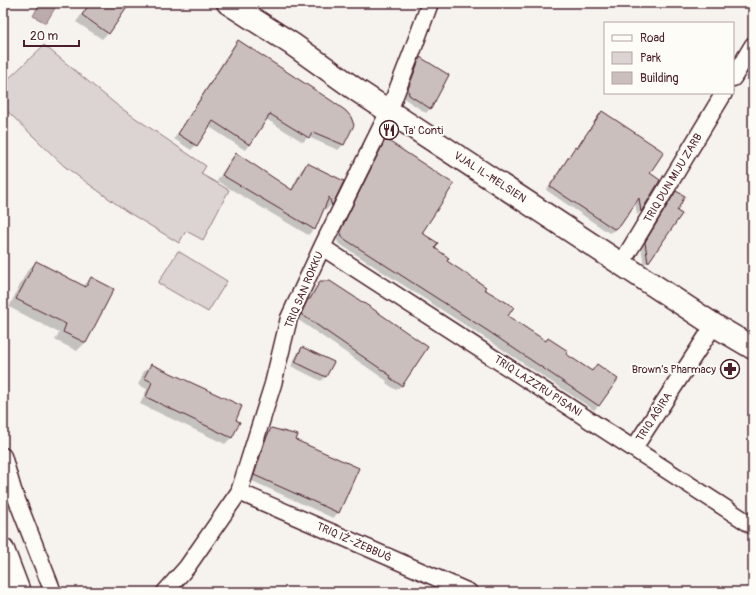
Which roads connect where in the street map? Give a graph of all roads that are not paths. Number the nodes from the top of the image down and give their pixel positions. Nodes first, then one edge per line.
1 (228, 3) edge
2 (430, 3) edge
3 (753, 45) edge
4 (734, 76) edge
5 (723, 94) edge
6 (390, 111) junction
7 (322, 247) junction
8 (621, 264) junction
9 (714, 325) junction
10 (753, 348) edge
11 (634, 448) junction
12 (3, 456) edge
13 (239, 492) junction
14 (753, 526) edge
15 (3, 550) edge
16 (437, 586) edge
17 (19, 592) edge
18 (53, 592) edge
19 (165, 592) edge
20 (469, 592) edge

1 - 6 main road, VJAL IL-ĦELSIEN
2 - 6 street, TRIQ SAN ROKKU
3 - 4 street
5 - 8 street, TRIQ DUN MIJU ZARB
6 - 7 street, TRIQ SAN ROKKU
6 - 8 main road, VJAL IL-ĦELSIEN
7 - 11 street, TRIQ LAZZRU PISANI
7 - 13 street, TRIQ SAN ROKKU
8 - 9 main road, VJAL IL-ĦELSIEN
9 - 10 main road, VJAL IL-ĦELSIEN
9 - 11 street, TRIQ AĠIRA
11 - 14 street, TRIQ LAZZRU PISANI
12 - 18 street
13 - 16 street, TRIQ IŻ-ŻEBBUĠ
13 - 19 street, TRIQ SAN ROKKU
15 - 17 main road
16 - 20 street, TRIQ IŻ-ŻEBBUĠ

